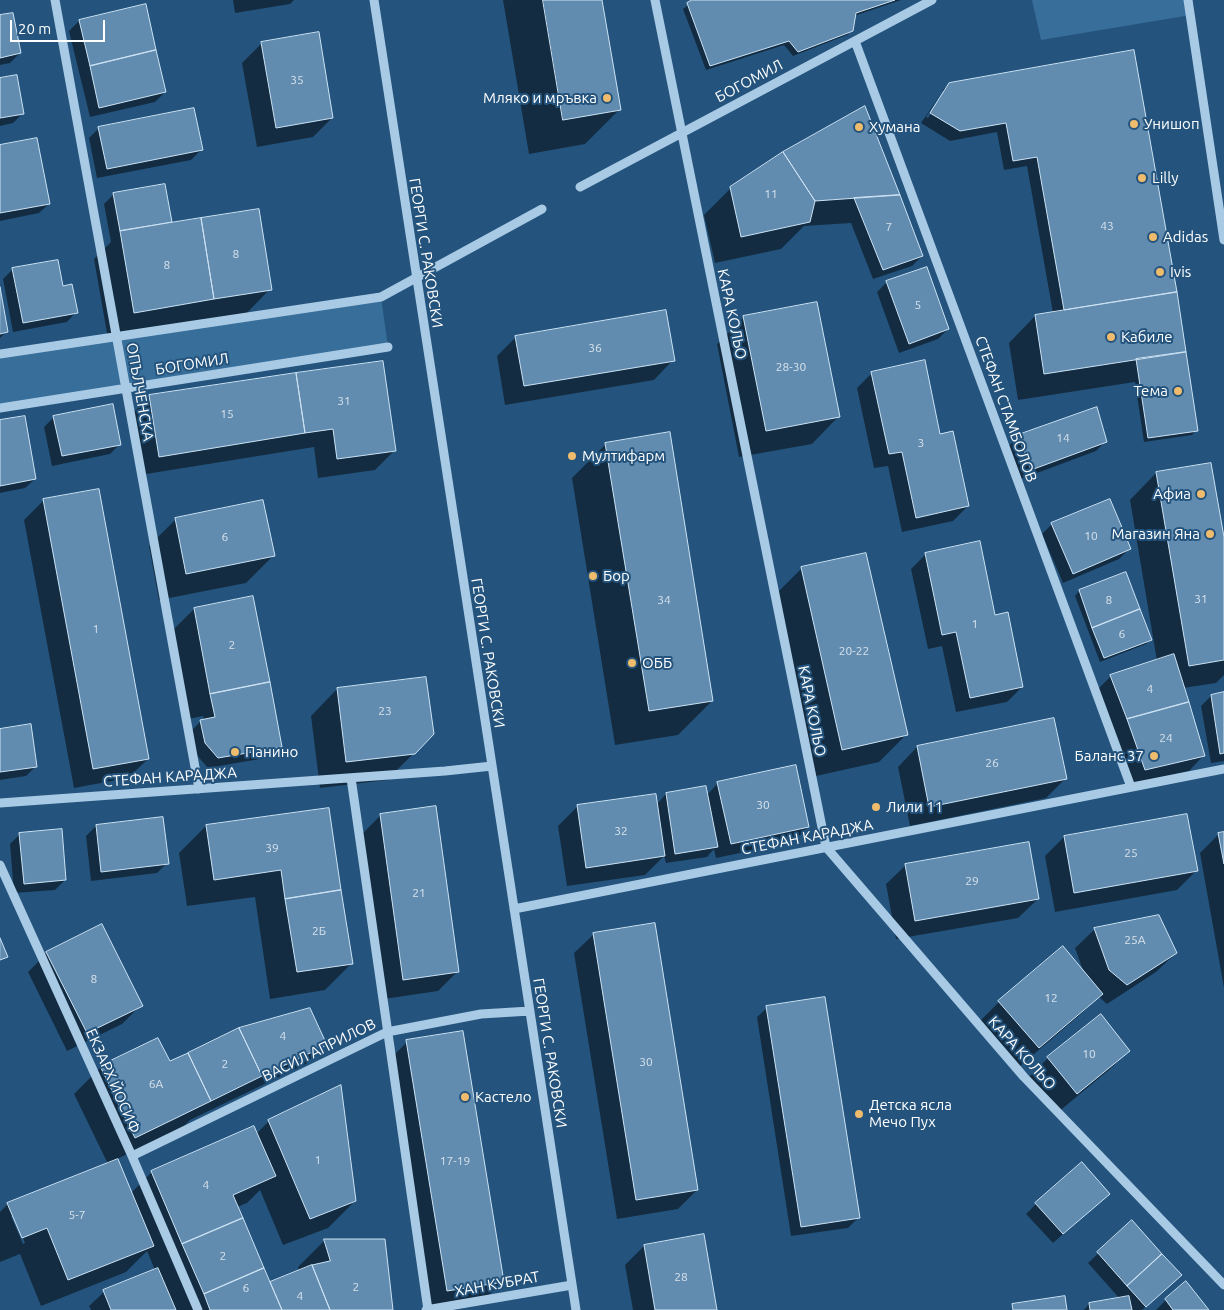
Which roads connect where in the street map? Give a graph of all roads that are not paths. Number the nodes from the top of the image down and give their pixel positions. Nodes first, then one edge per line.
1 (55, 0) edge
2 (374, 0) edge
3 (655, 0) edge
4 (932, 0) edge
5 (1188, 0) edge
6 (855, 41) junction
7 (681, 133) junction
8 (580, 187) dead end
9 (542, 209) dead end
10 (1224, 240) edge
11 (416, 277) junction
12 (116, 336) junction
13 (388, 347) dead end
14 (0, 354) edge
15 (126, 388) junction
16 (0, 408) edge
17 (492, 766) junction
18 (1224, 768) edge
19 (351, 778) junction
20 (1131, 787) junction
21 (199, 789) junction
22 (0, 803) edge
23 (826, 847) junction
24 (0, 865) edge
25 (514, 909) junction
26 (530, 1011) junction
27 (387, 1032) junction
28 (132, 1156) junction
29 (572, 1285) junction
30 (1224, 1285) edge
31 (198, 1310) edge
32 (428, 1310) edge
33 (576, 1310) edge

1 - 12 street, ОПЪЛЧЕНСКА
2 - 11 street, ГЕОРГИ С. РАКОВСКИ
3 - 7 street, КАРА КОЛЬО
4 - 6 street, БОГОМИЛ
5 - 10 street
6 - 7 street, БОГОМИЛ
6 - 20 street, СТЕФАН СТАМБОЛОВ
7 - 8 street, БОГОМИЛ
7 - 23 street, КАРА КОЛЬО
9 - 11 street
11 - 12 street
11 - 17 street, ГЕОРГИ С. РАКОВСКИ
12 - 14 street
12 - 15 street, ОПЪЛЧЕНСКА
13 - 15 street, БОГОМИЛ
15 - 16 street, БОГОМИЛ
15 - 21 street, ОПЪЛЧЕНСКА
17 - 19 street, СТЕФАН КАРАДЖА
17 - 25 street, ГЕОРГИ С. РАКОВСКИ
18 - 20 street, СТЕФАН КАРАДЖА
19 - 21 street, СТЕФАН КАРАДЖА
19 - 27 street
20 - 23 street, СТЕФАН КАРАДЖА
21 - 22 street, СТЕФАН КАРАДЖА
23 - 25 street, СТЕФАН КАРАДЖА
23 - 30 street, КАРА КОЛЬО
24 - 28 street, ЕКЗАРХ ЙОСИФ
25 - 26 street, ГЕОРГИ С. РАКОВСКИ
26 - 27 street, ВАСИЛ АПРИЛОВ
26 - 29 street, ГЕОРГИ С. РАКОВСКИ
27 - 28 street, ВАСИЛ АПРИЛОВ
27 - 32 street
28 - 31 street, ЕКЗАРХ ЙОСИФ
29 - 32 street, ХАН КУБРАТ
29 - 33 street, ГЕОРГИ С. РАКОВСКИ

